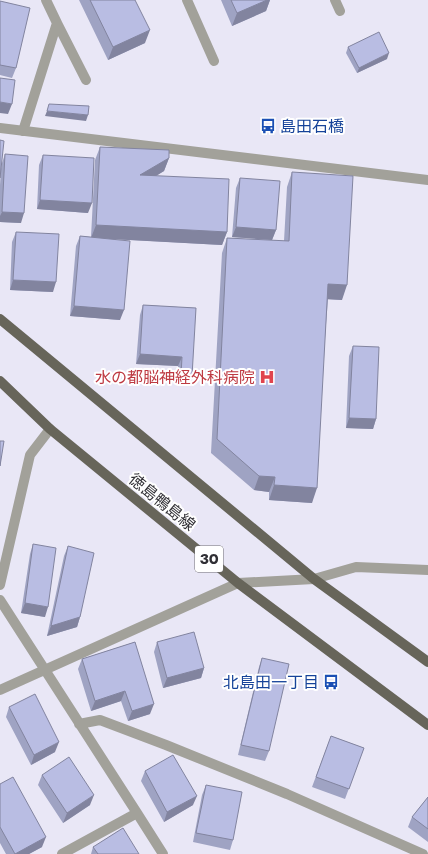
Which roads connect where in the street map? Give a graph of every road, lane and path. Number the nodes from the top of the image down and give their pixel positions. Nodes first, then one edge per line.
1 (46, 0) edge
2 (186, 0) edge
3 (335, 0) edge
4 (340, 11) dead end
5 (57, 23) junction
6 (214, 61) dead end
7 (86, 80) dead end
8 (0, 128) edge
9 (23, 131) junction
10 (428, 180) edge
11 (0, 319) edge
12 (0, 381) edge
13 (50, 429) junction
14 (428, 570) edge
15 (314, 579) junction
16 (238, 583) junction
17 (0, 585) edge
18 (0, 600) edge
19 (428, 662) edge
20 (44, 670) junction
21 (0, 690) edge
22 (80, 724) junction
23 (428, 725) edge
24 (137, 813) junction
25 (62, 854) edge
26 (163, 854) edge
27 (422, 854) edge

1 - 5 street
2 - 6 street
3 - 4 street
5 - 7 street
5 - 9 street
8 - 9 street
9 - 10 street
11 - 15 main road
12 - 13 main road, 徳島鴨島線 / 30
13 - 16 main road, 徳島鴨島線 / 30
13 - 17 street
14 - 15 street
15 - 16 street
15 - 19 main road
16 - 20 street
16 - 23 main road, 徳島鴨島線 / 30
18 - 20 street
20 - 21 street
20 - 22 street
22 - 24 street
22 - 27 street
24 - 25 street
24 - 26 street

